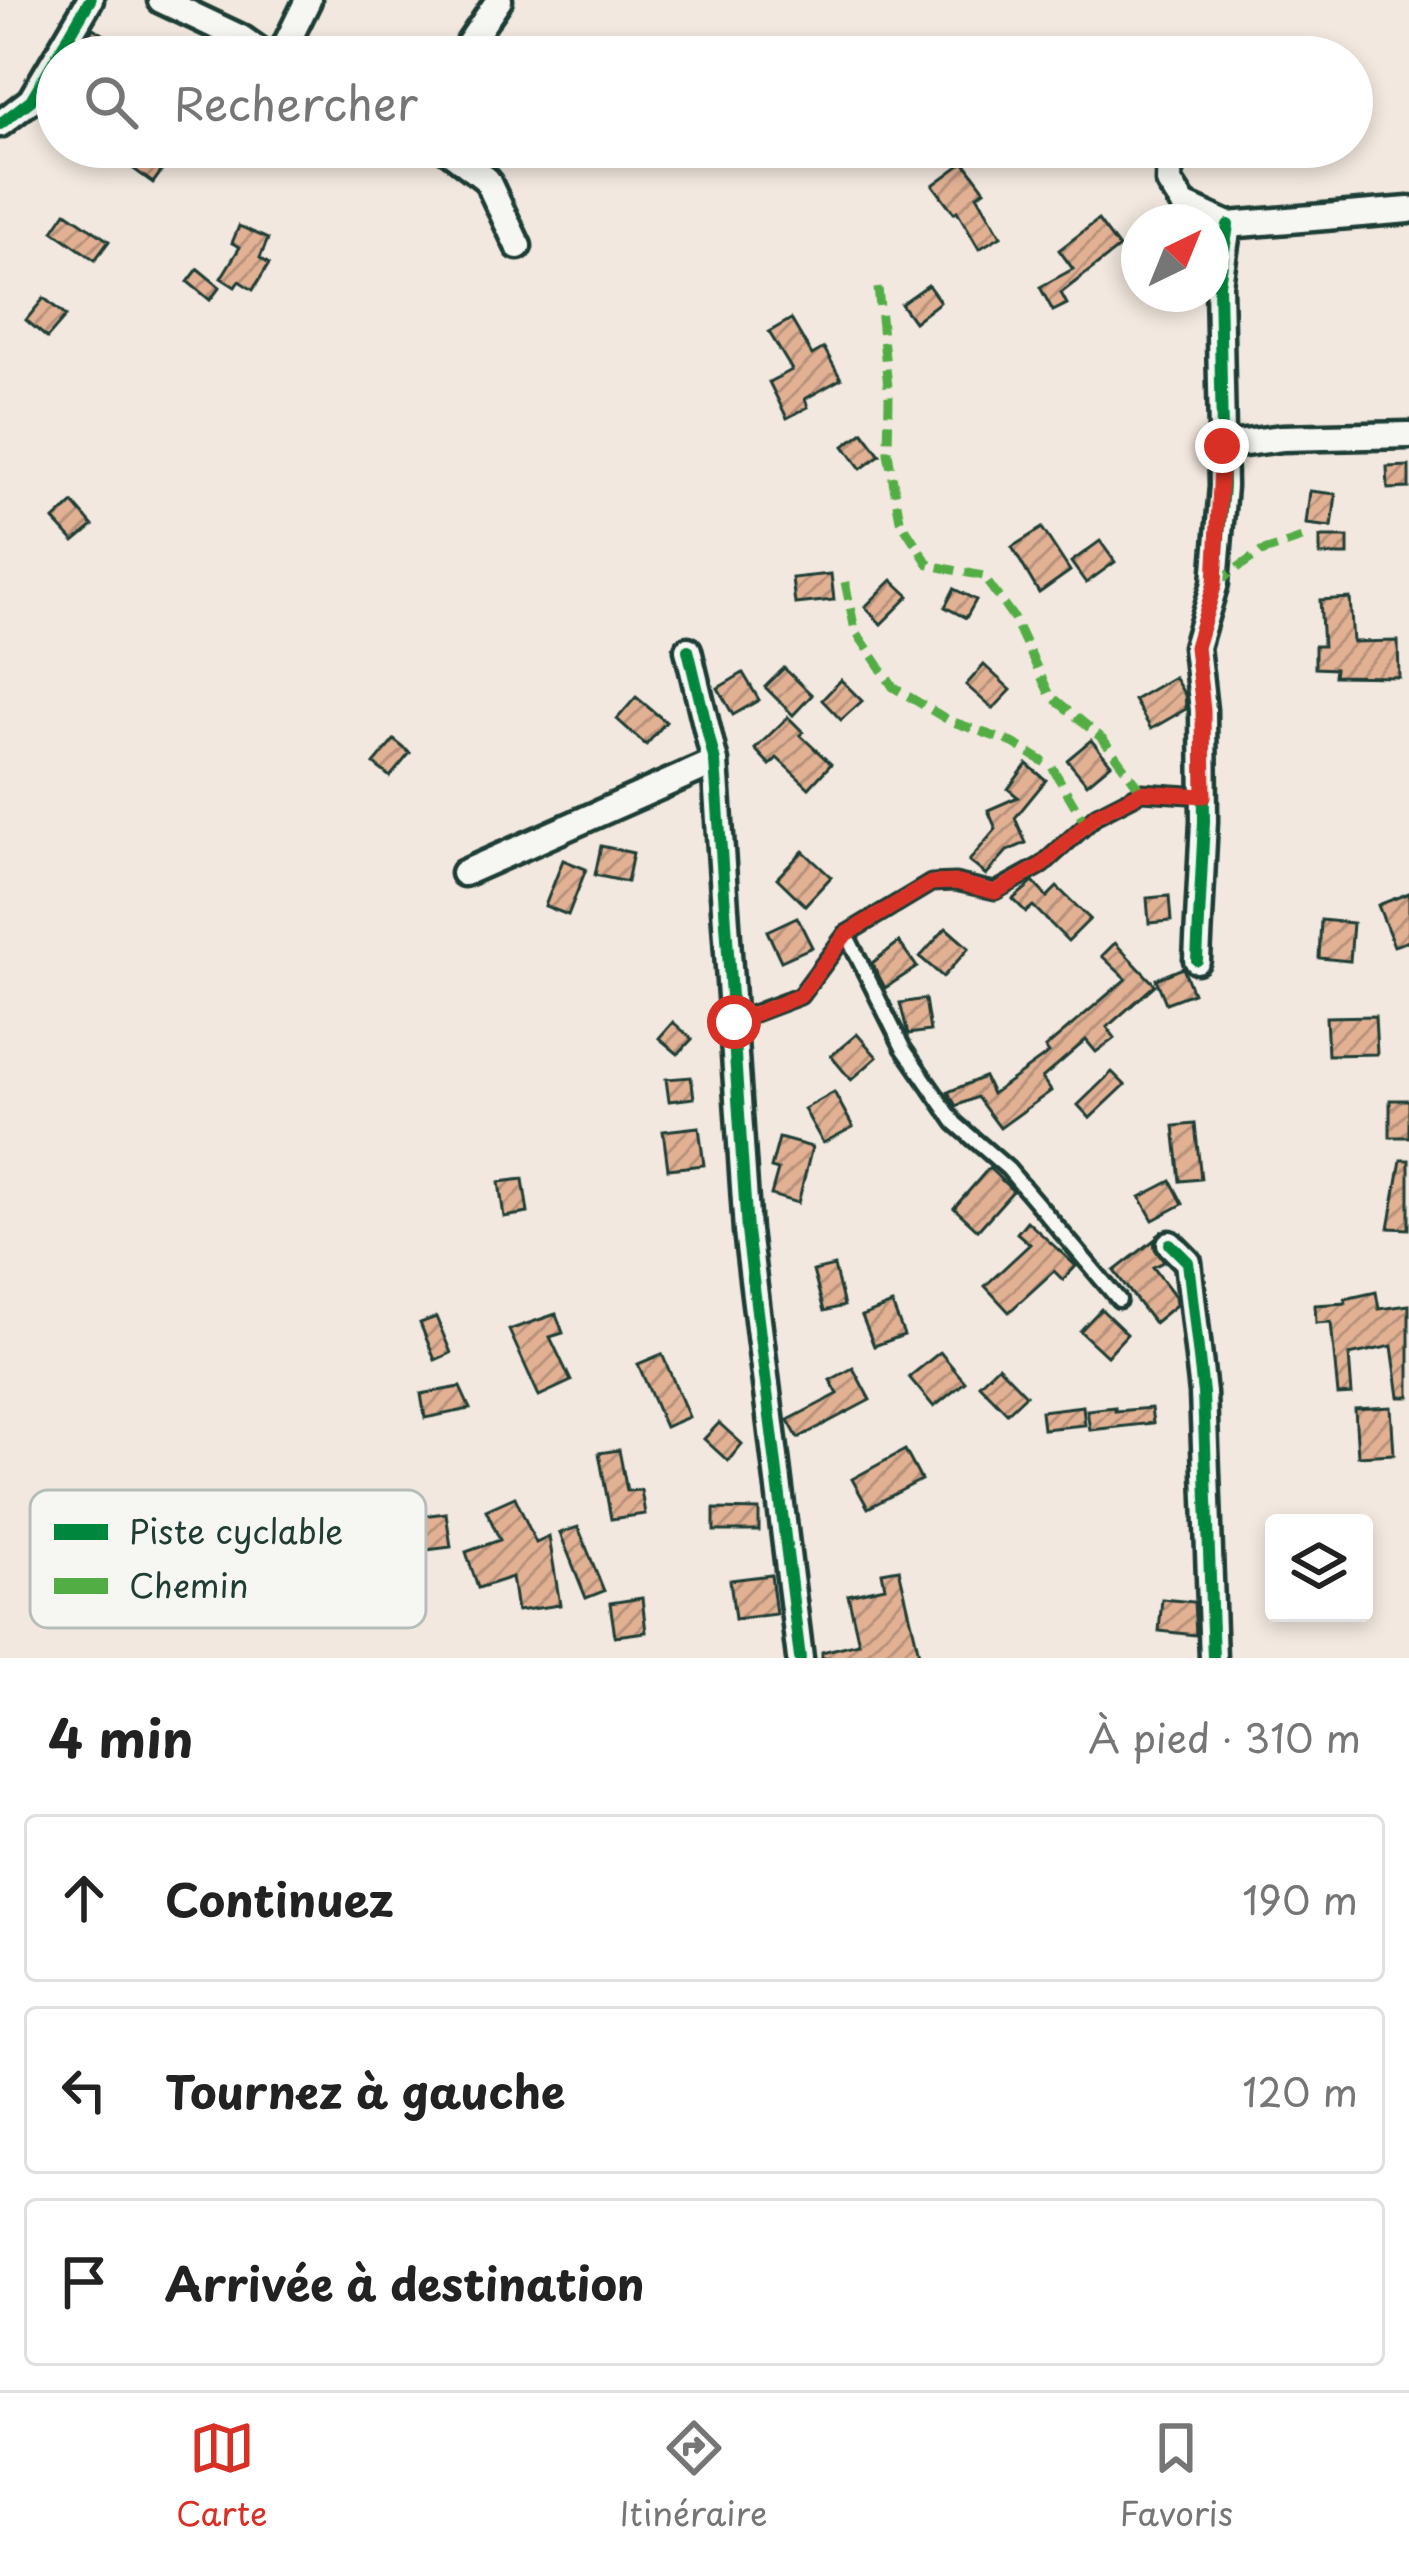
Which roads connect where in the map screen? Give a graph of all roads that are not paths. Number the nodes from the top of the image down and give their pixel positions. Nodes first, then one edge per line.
1 (90, 0) edge
2 (161, 0) edge
3 (308, 0) edge
4 (499, 0) edge
5 (69, 36) edge
6 (237, 36) edge
7 (290, 36) edge
8 (474, 36) edge
9 (36, 92) edge
10 (0, 124) edge
11 (472, 168) edge
12 (1169, 168) edge
13 (1183, 204) edge
14 (1409, 210) edge
15 (1229, 225) edge
16 (518, 246) dead end
17 (1220, 312) edge
18 (1409, 435) edge
19 (1222, 446) junction
20 (688, 650) dead end
21 (716, 762) junction
22 (1204, 796) junction
23 (464, 873) dead end
24 (846, 934) junction
25 (1198, 960) dead end
26 (734, 1022) junction
27 (1170, 1244) dead end
28 (1119, 1300) dead end
29 (800, 1658) edge
30 (1213, 1658) edge

1 - 5 street
2 - 6 street
3 - 7 street
4 - 8 street
9 - 10 street
11 - 16 street
12 - 13 street
14 - 15 street
17 - 19 street
18 - 19 street
19 - 22 street
20 - 21 street
21 - 23 street
21 - 26 street
22 - 24 lane
22 - 25 street
24 - 26 lane
24 - 28 lane
26 - 29 street
27 - 30 street

